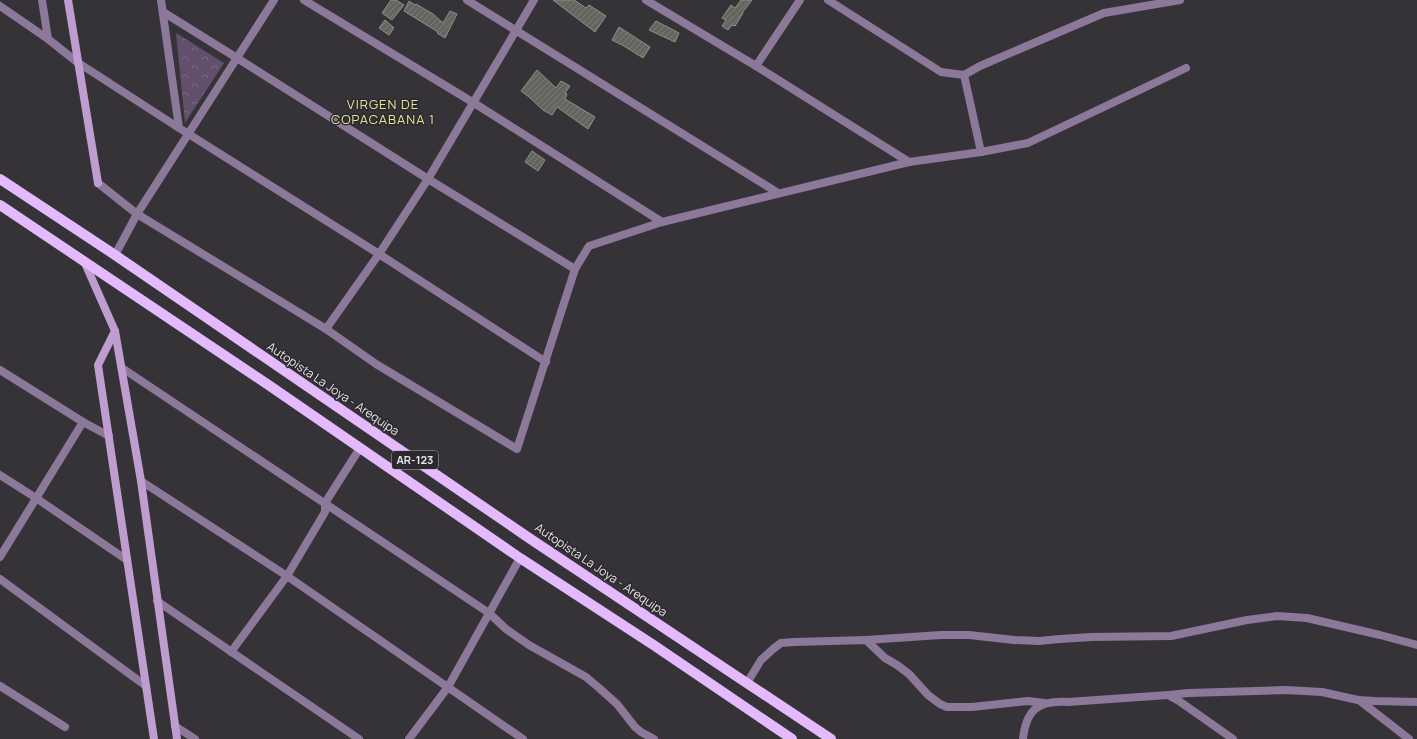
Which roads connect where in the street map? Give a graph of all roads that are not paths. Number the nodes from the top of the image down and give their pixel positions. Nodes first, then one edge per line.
1 (42, 0) edge
2 (68, 0) edge
3 (161, 0) edge
4 (274, 0) edge
5 (304, 0) edge
6 (467, 0) edge
7 (534, 0) edge
8 (646, 0) edge
9 (800, 0) edge
10 (828, 0) edge
11 (1160, 0) edge
12 (1180, 0) edge
13 (0, 6) edge
14 (1150, 6) junction
15 (163, 12) junction
16 (515, 30) junction
17 (48, 39) junction
18 (237, 58) junction
19 (77, 62) junction
20 (756, 66) junction
21 (1186, 68) dead end
22 (964, 75) junction
23 (474, 103) junction
24 (179, 128) junction
25 (188, 133) junction
26 (981, 152) junction
27 (909, 162) junction
28 (0, 179) edge
29 (428, 179) junction
30 (778, 193) junction
31 (0, 205) edge
32 (137, 214) junction
33 (662, 222) junction
34 (379, 254) junction
35 (115, 255) junction
36 (84, 261) junction
37 (575, 269) junction
38 (326, 329) junction
39 (115, 331) junction
40 (546, 362) junction
41 (122, 368) junction
42 (0, 370) edge
43 (83, 422) junction
44 (109, 436) junction
45 (360, 448) junction
46 (0, 475) edge
47 (141, 481) junction
48 (36, 498) junction
49 (325, 503) junction
50 (0, 557) edge
51 (520, 558) junction
52 (127, 560) junction
53 (287, 576) junction
54 (0, 579) edge
55 (157, 601) junction
56 (489, 613) junction
57 (866, 640) junction
58 (1417, 645) edge
59 (231, 652) junction
60 (747, 683) junction
61 (0, 686) edge
62 (146, 686) junction
63 (448, 687) junction
64 (1168, 695) junction
65 (1358, 700) junction
66 (1417, 702) edge
67 (1044, 703) junction
68 (175, 726) junction
69 (65, 727) dead end
70 (640, 736) edge
71 (154, 739) edge
72 (177, 739) edge
73 (195, 739) edge
74 (359, 739) edge
75 (409, 739) edge
76 (523, 739) edge
77 (654, 739) edge
78 (792, 739) edge
79 (831, 739) edge
80 (1023, 739) edge
81 (1234, 739) edge
82 (1409, 739) edge

1 - 17 street
2 - 19 street
3 - 15 street
4 - 18 street
5 - 23 street
6 - 16 street
7 - 16 street
8 - 20 street
9 - 20 street
10 - 22 street
11 - 14 street
12 - 14 street
13 - 17 street
14 - 22 street
15 - 18 street
15 - 24 street
16 - 23 street
16 - 30 street
17 - 19 street
18 - 25 street
18 - 29 street
19 - 24 street
19 - 32 street
20 - 27 street
21 - 26 street
22 - 26 street
23 - 29 street
23 - 33 street
24 - 25 street
25 - 32 street
25 - 34 street
26 - 27 street
27 - 30 street
28 - 35 main road, Autopista La Joya - Arequipa / AR-123
29 - 34 street
29 - 37 street
30 - 33 street
31 - 36 main road, AR-123
32 - 35 street
32 - 38 street
33 - 37 street
34 - 38 street
34 - 40 street
35 - 60 main road, Autopista La Joya - Arequipa / AR-123
36 - 39 street
36 - 45 main road, AR-123
37 - 40 street
38 - 40 street
39 - 41 street
39 - 44 street
41 - 47 street
41 - 49 street
42 - 43 street
43 - 44 street
43 - 48 street
44 - 52 street
45 - 49 street
45 - 51 main road, AR-123
46 - 48 street
47 - 53 street
47 - 55 street
48 - 50 street
48 - 52 street
49 - 53 street
49 - 56 street
51 - 56 street
51 - 78 main road, AR-123
52 - 62 street
53 - 59 street
53 - 63 street
54 - 62 street
55 - 59 street
55 - 68 street
56 - 63 street
56 - 70 street
57 - 58 street
57 - 60 street
57 - 67 street
59 - 74 street
60 - 79 main road, Autopista La Joya - Arequipa / AR-123
61 - 69 street
62 - 71 street
63 - 75 street
63 - 76 street
64 - 65 street
64 - 67 street
64 - 81 street
65 - 66 street
65 - 82 street
67 - 80 street
68 - 72 street
68 - 73 street
70 - 77 street

